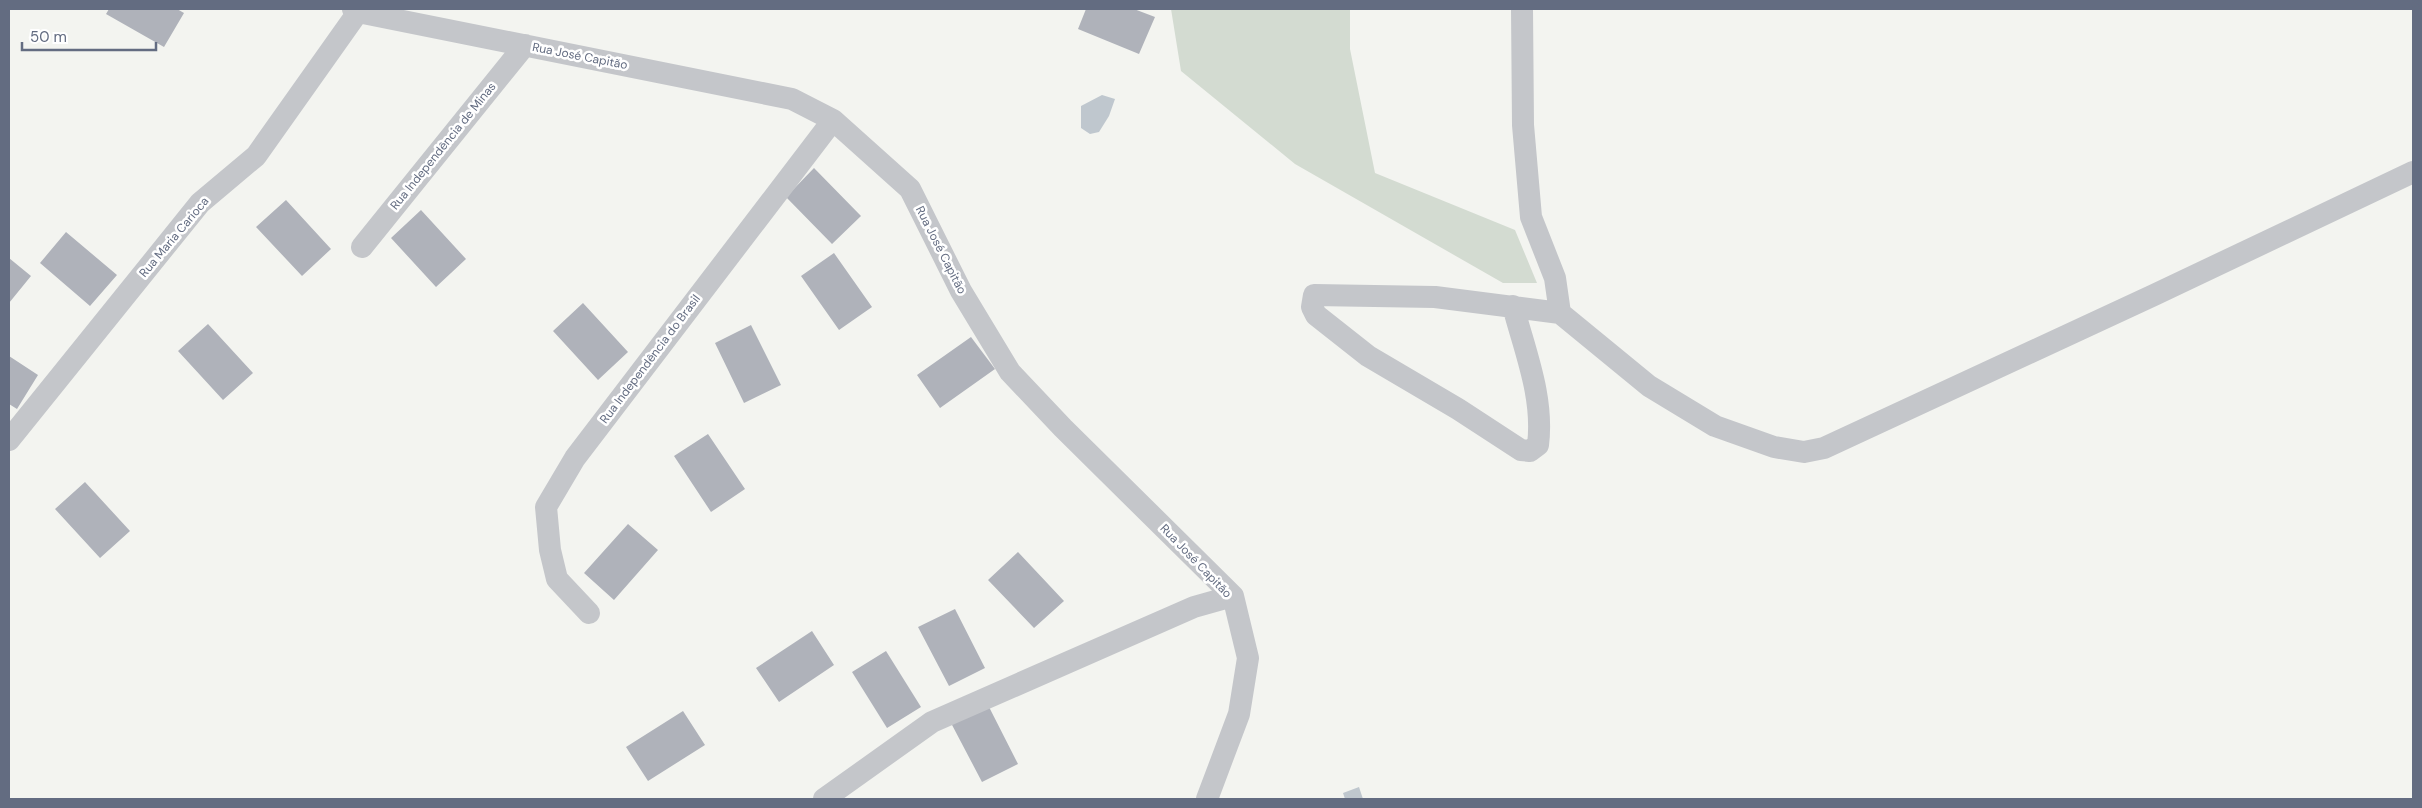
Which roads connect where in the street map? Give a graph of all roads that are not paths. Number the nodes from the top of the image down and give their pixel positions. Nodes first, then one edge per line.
1 (1522, 9) edge
2 (355, 10) edge
3 (525, 45) junction
4 (833, 120) junction
5 (2413, 172) edge
6 (362, 247) dead end
7 (1513, 306) junction
8 (1560, 314) junction
9 (9, 440) edge
10 (1233, 596) junction
11 (589, 613) dead end
12 (824, 799) edge
13 (1207, 799) edge

1 - 8 street
2 - 3 street, Rua José Capitão
2 - 9 street, Rua Maria Carioca
3 - 4 street, Rua José Capitão
3 - 6 street, Rua Independência de Minas
4 - 10 street, Rua José Capitão
4 - 11 street, Rua Independência do Brasil
5 - 8 street
7 - 7 street
7 - 8 street
10 - 12 street
10 - 13 street, Rua José Capitão

